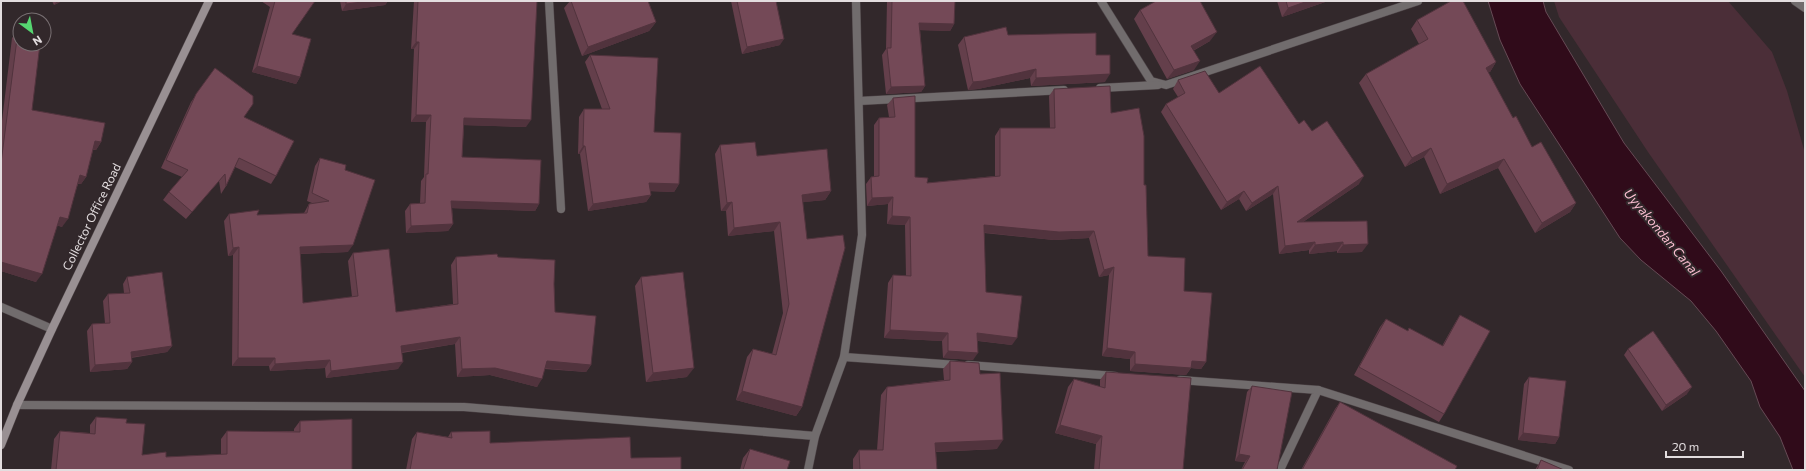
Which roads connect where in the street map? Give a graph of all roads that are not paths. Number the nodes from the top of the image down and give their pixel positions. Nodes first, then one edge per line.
1 (209, 1) edge
2 (549, 1) edge
3 (856, 1) edge
4 (1102, 1) edge
5 (1418, 1) edge
6 (1795, 1) edge
7 (1805, 8) edge
8 (1166, 84) junction
9 (1088, 89) edge
10 (1072, 90) edge
11 (859, 101) junction
12 (562, 209) dead end
13 (1, 307) edge
14 (52, 329) junction
15 (844, 357) junction
16 (1120, 376) edge
17 (1168, 379) edge
18 (1318, 390) junction
19 (16, 405) junction
20 (815, 436) junction
21 (1, 445) edge
22 (808, 470) edge
23 (1280, 470) edge
24 (1569, 470) edge

1 - 14 main road, Collector Office Road
2 - 12 street
3 - 11 street
4 - 8 street
5 - 8 street
6 - 7 street
8 - 9 street
10 - 11 street
11 - 15 street
13 - 14 street
14 - 19 main road, Collector Office Road
15 - 16 street
15 - 20 street
17 - 18 street
18 - 23 street
18 - 24 street
19 - 20 street
19 - 21 main road, Collector Office Road
20 - 22 street

